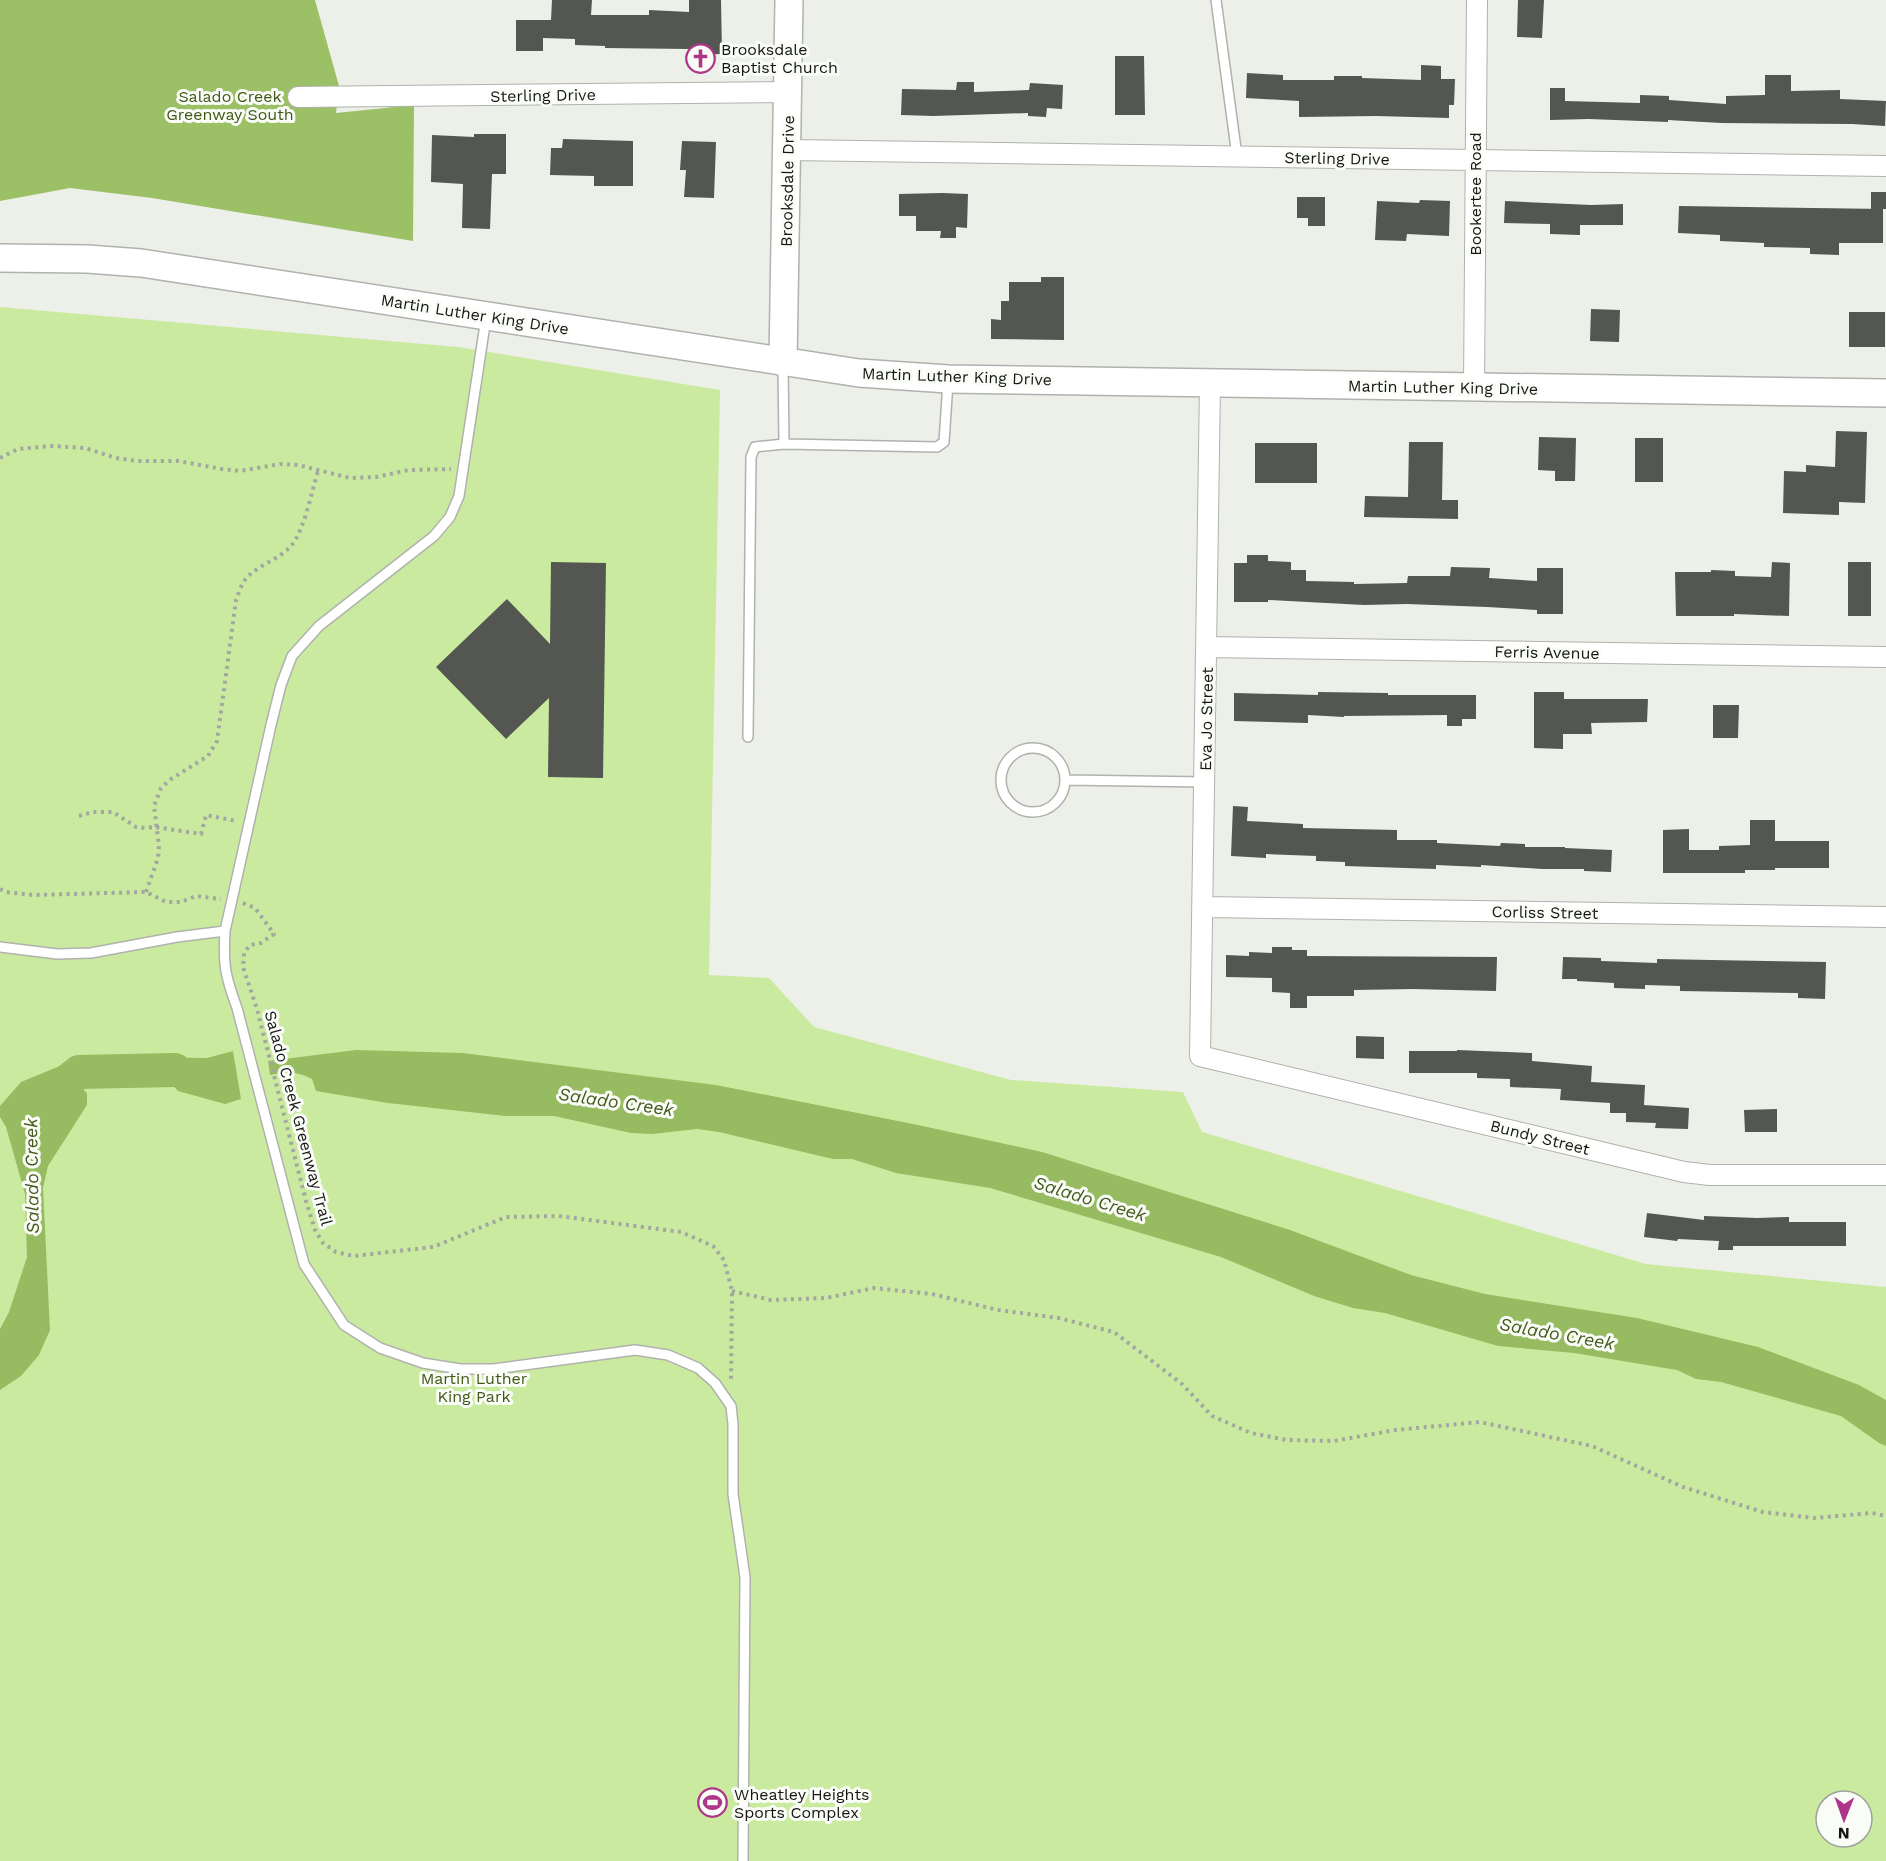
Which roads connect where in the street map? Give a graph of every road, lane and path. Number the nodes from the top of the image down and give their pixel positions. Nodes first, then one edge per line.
1 (789, 0) edge
2 (1216, 0) edge
3 (1477, 0) edge
4 (788, 92) junction
5 (298, 97) dead end
6 (788, 150) junction
7 (1238, 156) junction
8 (1476, 160) junction
9 (1886, 166) edge
10 (0, 258) edge
11 (487, 316) junction
12 (783, 362) junction
13 (948, 379) junction
14 (1210, 383) junction
15 (1474, 387) junction
16 (1886, 393) edge
17 (784, 444) junction
18 (0, 458) edge
19 (464, 468) junction
20 (318, 471) junction
21 (1207, 647) junction
22 (1886, 657) edge
23 (748, 737) dead end
24 (1065, 780) junction
25 (1205, 782) junction
26 (79, 816) dead end
27 (248, 824) junction
28 (155, 826) junction
29 (0, 889) edge
30 (146, 892) junction
31 (219, 898) dead end
32 (241, 903) dead end
33 (1203, 907) junction
34 (1886, 917) edge
35 (225, 931) junction
36 (0, 947) edge
37 (1200, 1056) joint
38 (1886, 1175) edge
39 (732, 1291) junction
40 (731, 1406) junction
41 (1886, 1516) edge
42 (743, 1861) edge

1 - 4 main road, Brooksdale Drive
2 - 7 lane
3 - 8 street, Bookertee Road
4 - 5 street, Sterling Drive
4 - 6 main road, Brooksdale Drive
6 - 7 street, Sterling Drive
6 - 12 main road, Brooksdale Drive
7 - 8 street, Sterling Drive
8 - 9 street, Sterling Drive
8 - 15 street, Bookertee Road
10 - 11 main road, Martin Luther King Drive
11 - 12 main road, Martin Luther King Drive
11 - 19 lane
12 - 13 main road, Martin Luther King Drive
12 - 17 lane
13 - 14 main road, Martin Luther King Drive
13 - 17 lane
14 - 15 main road, Martin Luther King Drive
14 - 21 street, Eva Jo Street
15 - 16 main road, Martin Luther King Drive
17 - 23 lane
18 - 20 path
19 - 20 path
19 - 27 lane
20 - 28 path
21 - 22 street, Ferris Avenue
21 - 25 street, Eva Jo Street
24 - 24 lane
24 - 25 lane
25 - 33 street, Eva Jo Street
26 - 28 path
27 - 28 path
27 - 35 lane
28 - 30 path
29 - 30 path
30 - 31 path
32 - 39 path, Salado Creek Greenway Trail
33 - 34 street, Corliss Street
33 - 37 street, Eva Jo Street
35 - 36 lane
35 - 40 lane
37 - 38 street, Bundy Street
39 - 40 path, Salado Creek Greenway Trail
39 - 41 path
40 - 42 lane

